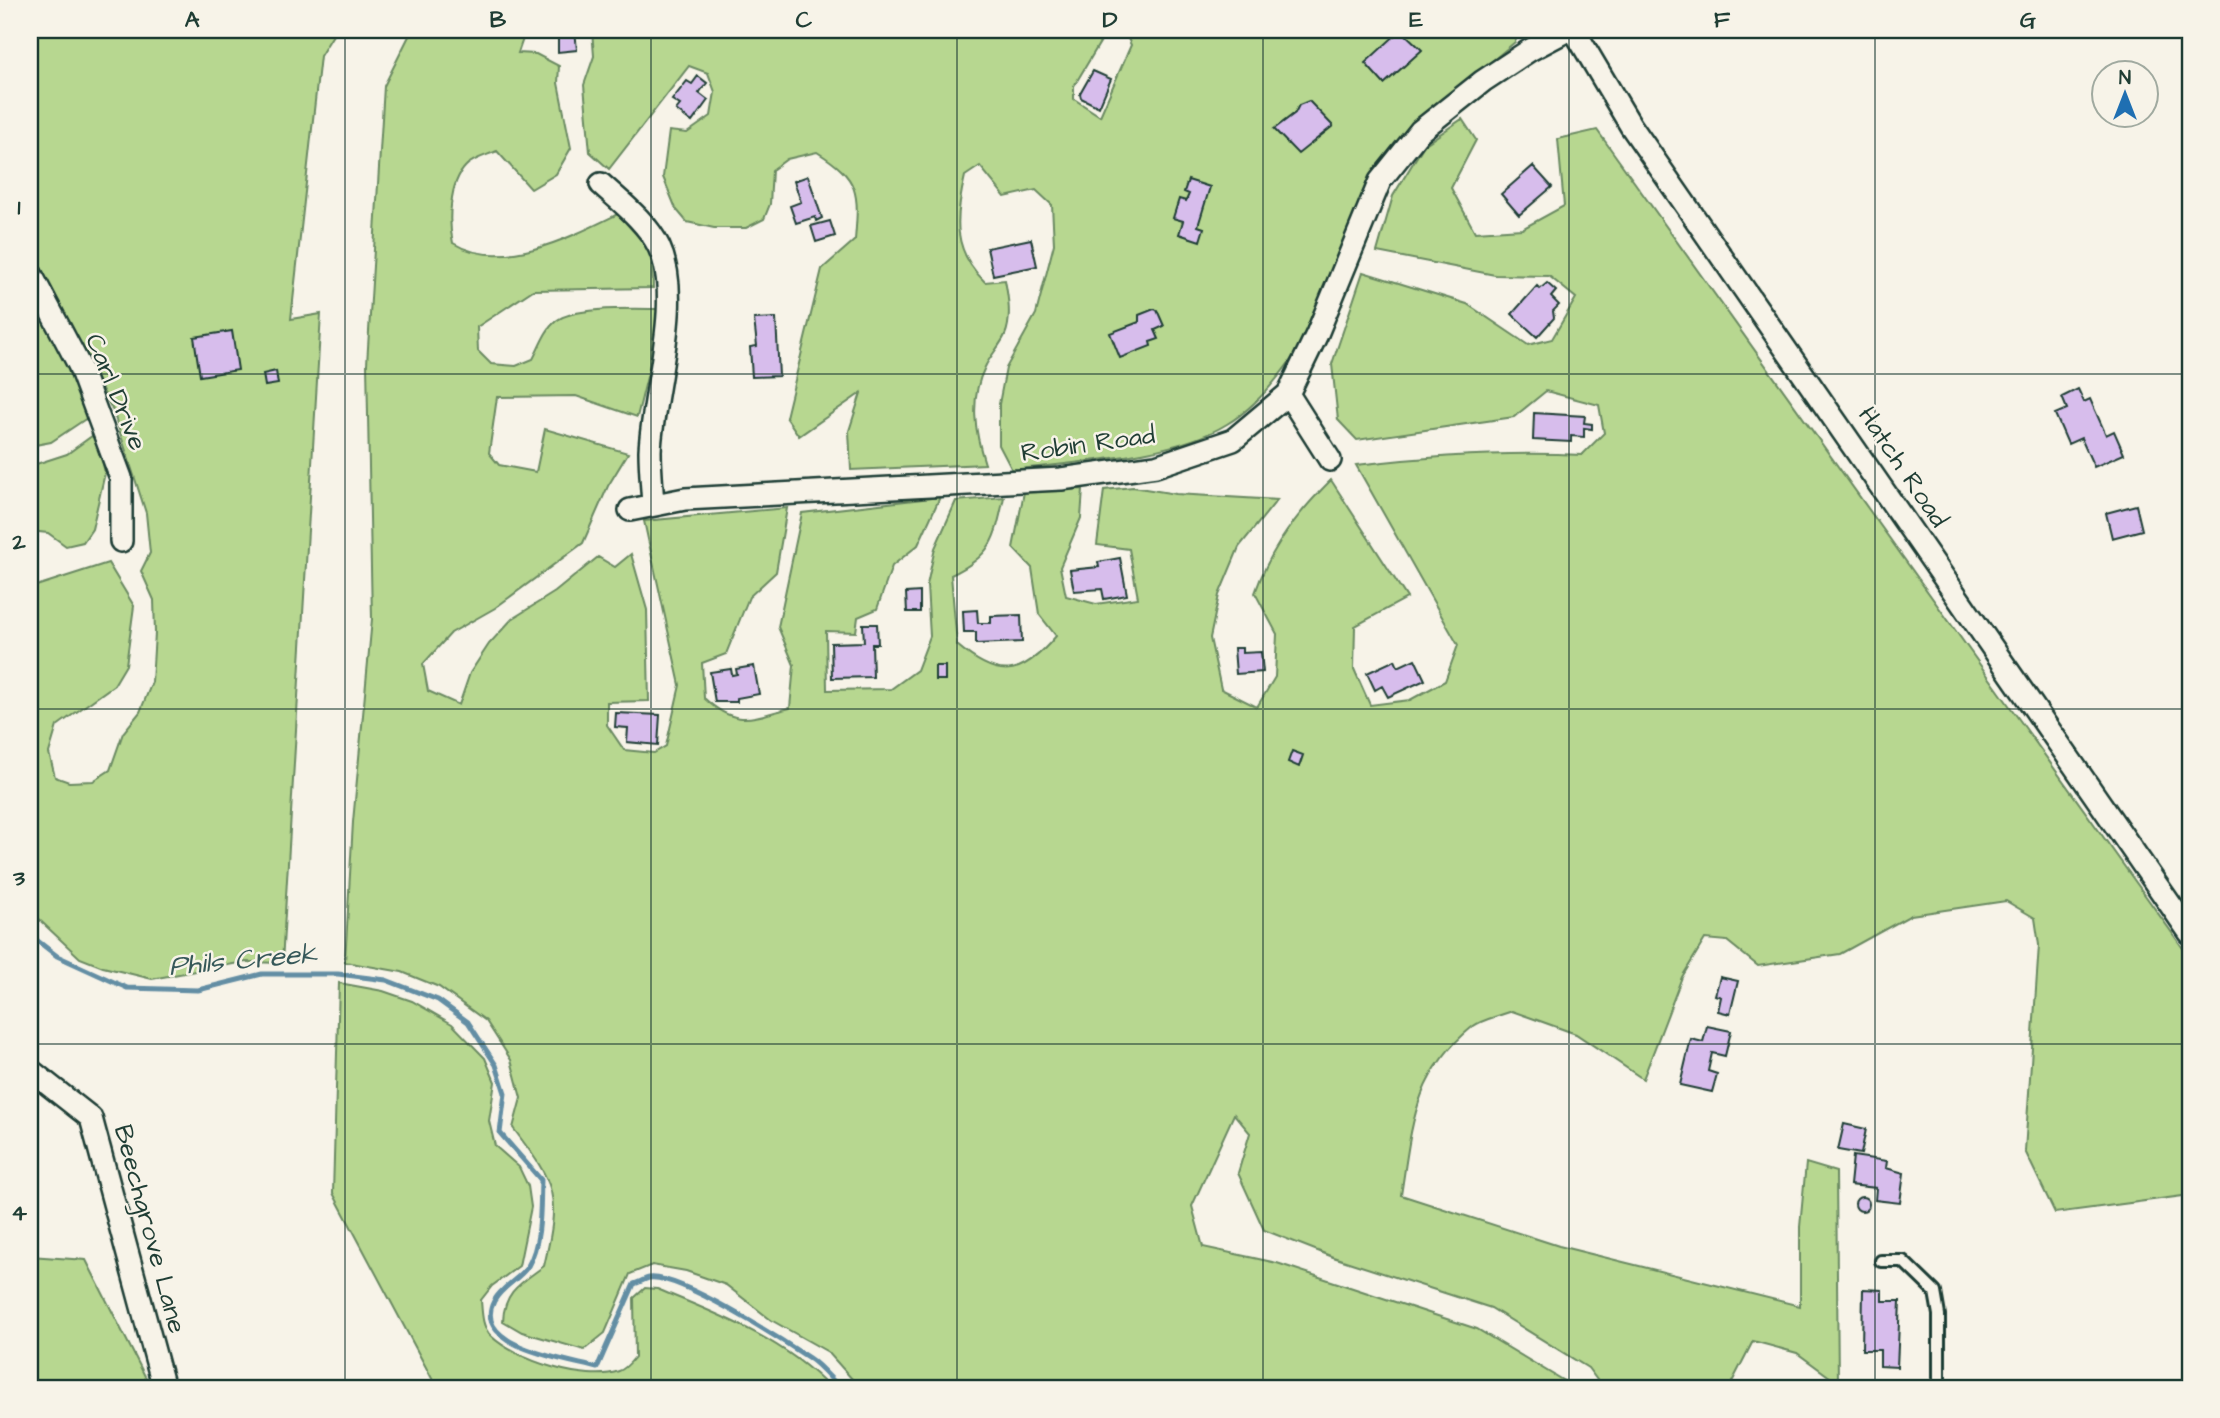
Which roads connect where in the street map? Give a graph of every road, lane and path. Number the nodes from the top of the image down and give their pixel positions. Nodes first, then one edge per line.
1 (1568, 30) edge
2 (1574, 30) edge
3 (601, 184) dead end
4 (30, 272) edge
5 (1288, 394) junction
6 (1330, 460) dead end
7 (653, 505) junction
8 (630, 510) dead end
9 (121, 541) dead end
10 (2190, 933) edge
11 (30, 1070) edge
12 (1881, 1261) dead end
13 (164, 1388) edge
14 (1939, 1388) edge

1 - 5 street, Robin Road
2 - 10 street, Hatch Road
3 - 7 street
4 - 9 street, Carl Drive
5 - 6 street
5 - 7 street, Robin Road
7 - 8 street, Robin Road
11 - 13 street, Beechgrove Lane
12 - 14 lane

